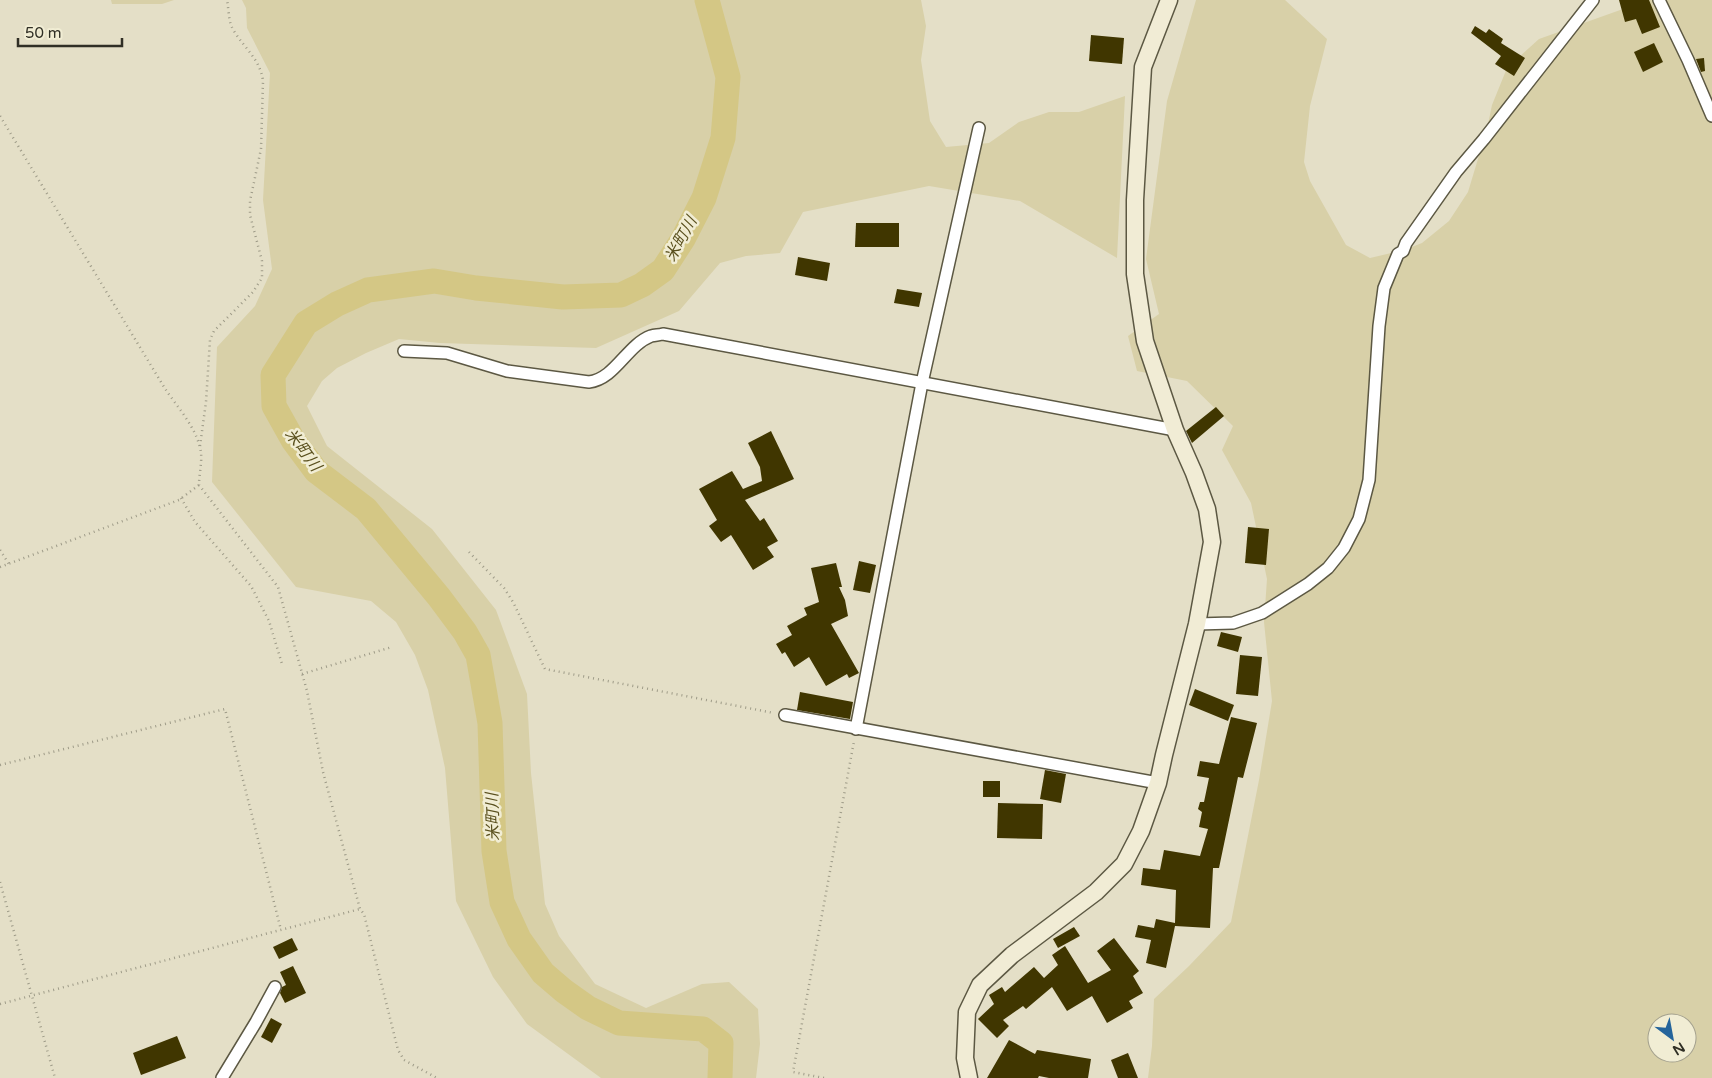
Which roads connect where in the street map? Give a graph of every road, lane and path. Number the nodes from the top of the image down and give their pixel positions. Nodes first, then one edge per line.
1 (227, 0) edge
2 (1168, 0) edge
3 (1593, 0) edge
4 (1659, 0) edge
5 (0, 116) edge
6 (1712, 116) edge
7 (979, 128) dead end
8 (404, 351) dead end
9 (922, 382) junction
10 (1174, 430) junction
11 (200, 448) junction
12 (199, 485) junction
13 (181, 498) junction
14 (0, 550) edge
15 (469, 552) dead end
16 (9, 564) junction
17 (0, 567) edge
18 (1197, 624) junction
19 (392, 648) dead end
20 (282, 664) dead end
21 (302, 674) junction
22 (785, 715) joint
23 (856, 729) junction
24 (0, 765) edge
25 (1158, 783) junction
26 (0, 882) edge
27 (360, 909) junction
28 (281, 930) junction
29 (275, 987) dead end
30 (32, 996) junction
31 (0, 1004) edge
32 (55, 1078) edge
33 (222, 1078) edge
34 (437, 1078) edge
35 (824, 1078) edge
36 (969, 1078) edge

1 - 11 path
2 - 10 street
3 - 18 street
4 - 6 street
5 - 11 path
7 - 9 street
8 - 9 street
9 - 10 street
9 - 23 street
10 - 18 street
11 - 12 path
12 - 13 path
12 - 21 path
13 - 16 path
13 - 20 path
14 - 16 path
15 - 22 path
16 - 17 path
18 - 25 street
19 - 21 path
21 - 27 path
22 - 23 street
23 - 25 street
23 - 35 path
24 - 28 path
25 - 36 street
26 - 30 path
27 - 28 path
27 - 34 path
28 - 30 path
29 - 33 street
30 - 31 path
30 - 32 path

